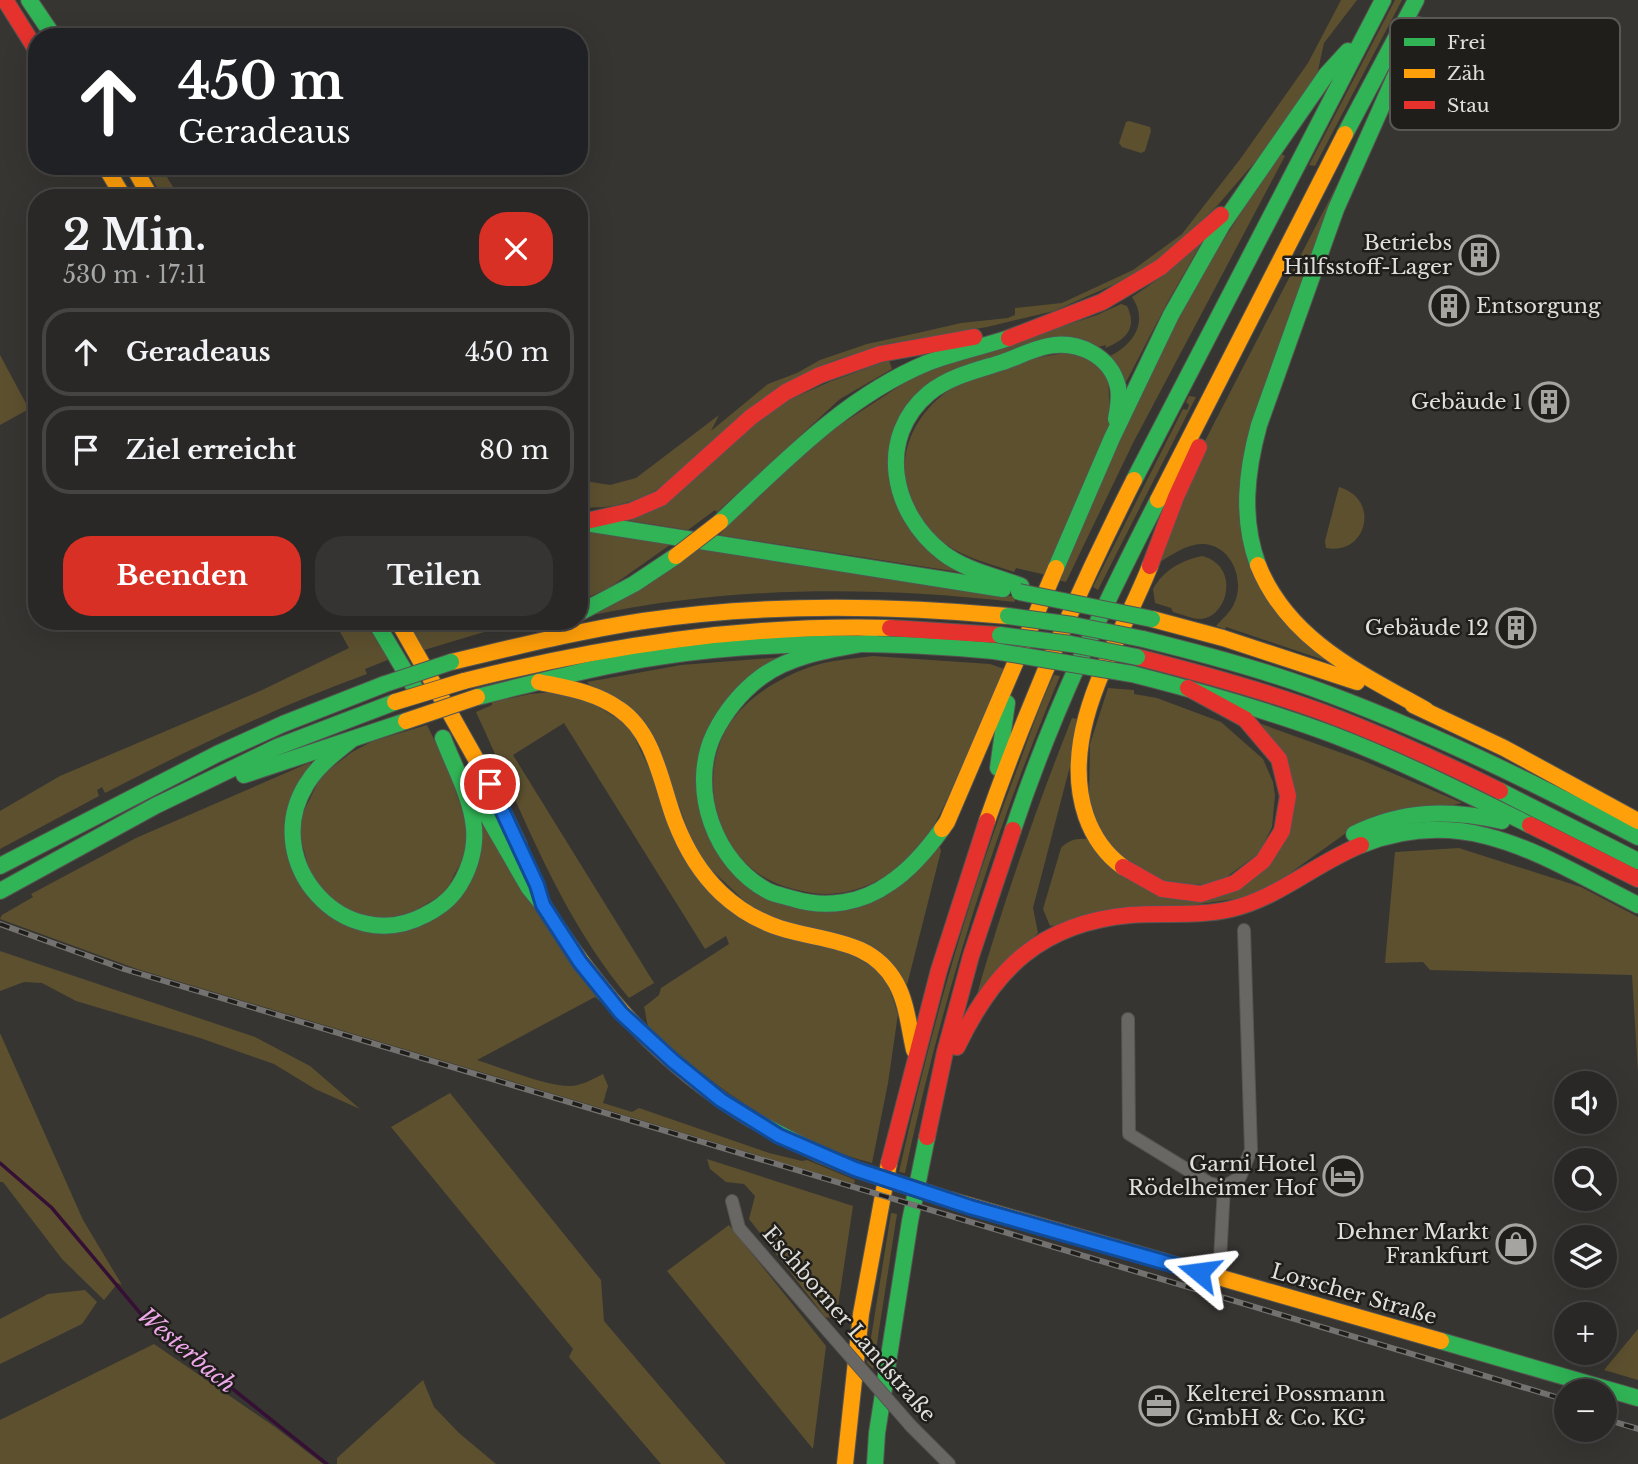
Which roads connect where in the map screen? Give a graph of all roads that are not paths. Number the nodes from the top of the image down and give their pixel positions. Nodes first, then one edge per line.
1 (5, 0) edge
2 (29, 0) edge
3 (1383, 0) edge
4 (1416, 0) edge
5 (1427, 0) edge
6 (0, 5) edge
7 (1405, 18) edge
8 (1421, 18) edge
9 (48, 28) edge
10 (1366, 31) junction
11 (28, 37) edge
12 (28, 40) edge
13 (1390, 46) edge
14 (1390, 75) edge
15 (1390, 92) edge
16 (1243, 194) junction
17 (1048, 323) junction
18 (1112, 438) junction
19 (588, 520) edge
20 (588, 523) edge
21 (1020, 589) junction
22 (588, 608) edge
23 (380, 630) edge
24 (403, 630) edge
25 (537, 630) edge
26 (872, 642) junction
27 (451, 663) junction
28 (1013, 671) junction
29 (539, 682) junction
30 (1188, 688) junction
31 (1426, 710) junction
32 (443, 738) junction
33 (351, 740) junction
34 (997, 791) junction
35 (178, 794) junction
36 (1638, 821) edge
37 (1548, 835) junction
38 (1638, 837) edge
39 (1638, 861) edge
40 (0, 866) edge
41 (1303, 874) junction
42 (1638, 879) edge
43 (0, 891) edge
44 (543, 905) junction
45 (1638, 905) edge
46 (1244, 930) dead end
47 (1129, 1019) dead end
48 (915, 1055) junction
49 (934, 1111) junction
50 (1224, 1187) junction
51 (732, 1201) dead end
52 (1219, 1278) junction
53 (1638, 1398) edge
54 (845, 1464) edge
55 (874, 1464) edge
56 (949, 1464) edge

1 - 11 main road
2 - 9 main road
3 - 10 main road
4 - 7 main road
5 - 8 main road
6 - 12 main road
10 - 16 main road
10 - 34 main road
13 - 49 main road
14 - 30 main road
15 - 31 main road
16 - 17 main road
16 - 18 main road
17 - 19 main road
17 - 22 main road, bridge
18 - 21 main road
18 - 28 main road
20 - 21 main road
21 - 31 main road, bridge
23 - 32 main road
24 - 44 main road
25 - 27 main road
26 - 28 main road
26 - 29 main road
26 - 30 main road, bridge
27 - 38 main road, bridge
27 - 40 main road, bridge
28 - 34 main road
29 - 33 main road, bridge
29 - 48 main road
30 - 37 main road
31 - 36 main road
32 - 33 main road
32 - 44 main road
33 - 35 main road
34 - 48 main road
35 - 39 main road, bridge
35 - 43 main road
37 - 41 main road
37 - 42 main road
41 - 45 main road
41 - 49 main road
44 - 52 main road, Lorscher Straße, bridge
46 - 50 street
47 - 50 street
48 - 54 main road
49 - 55 main road
50 - 52 street
51 - 56 street, Eschborner Landstraße, bridge
52 - 53 main road, Lorscher Straße

